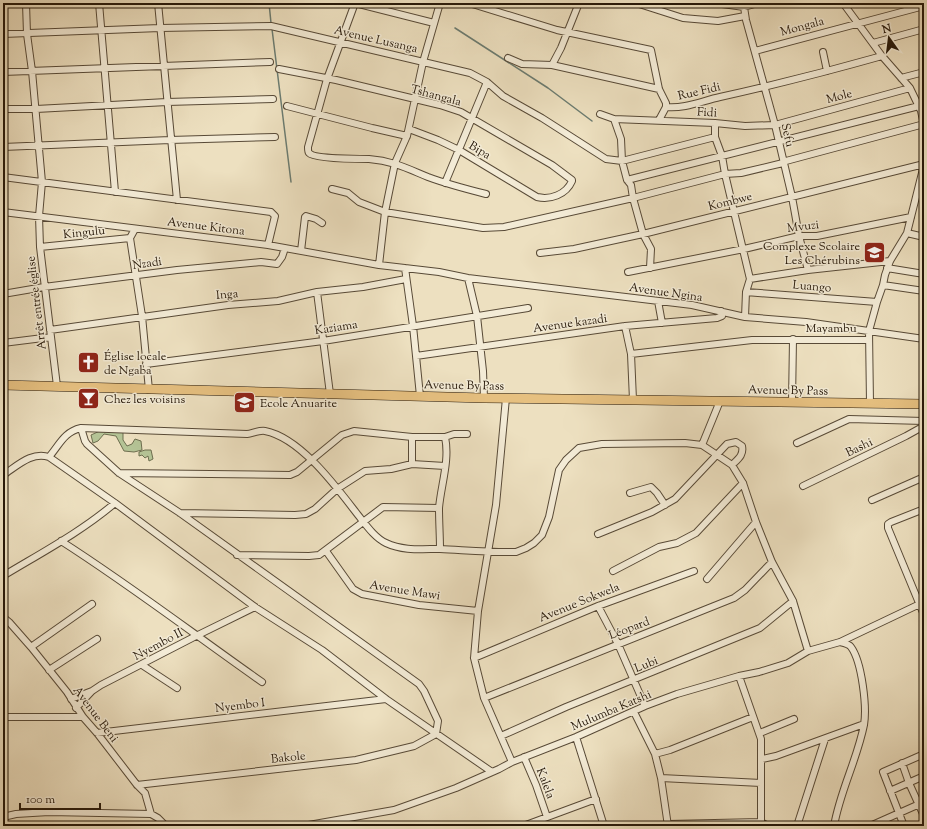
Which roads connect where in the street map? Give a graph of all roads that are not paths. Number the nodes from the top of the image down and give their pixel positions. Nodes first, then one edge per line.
1 (26, 3) edge
2 (99, 3) edge
3 (158, 3) edge
4 (355, 3) edge
5 (440, 3) edge
6 (469, 3) edge
7 (579, 3) edge
8 (636, 3) edge
9 (716, 3) edge
10 (758, 3) edge
11 (843, 3) edge
12 (724, 4) edge
13 (924, 6) edge
14 (744, 7) junction
15 (745, 16) junction
16 (434, 23) junction
17 (858, 23) junction
18 (160, 28) junction
19 (924, 29) edge
20 (101, 30) junction
21 (566, 32) junction
22 (3, 34) edge
23 (27, 34) junction
24 (340, 42) junction
25 (873, 43) junction
26 (754, 50) junction
27 (823, 52) dead end
28 (882, 56) junction
29 (508, 58) dead end
30 (270, 62) dead end
31 (423, 62) junction
32 (552, 64) junction
33 (164, 66) junction
34 (105, 68) junction
35 (279, 69) dead end
36 (32, 71) junction
37 (827, 71) junction
38 (3, 72) edge
39 (924, 72) edge
40 (902, 78) junction
41 (327, 79) junction
42 (487, 82) junction
43 (764, 86) junction
44 (910, 88) junction
45 (659, 89) junction
46 (273, 99) dead end
47 (416, 100) junction
48 (167, 102) junction
49 (108, 105) junction
50 (287, 106) dead end
51 (666, 107) junction
52 (3, 109) edge
53 (36, 109) junction
54 (921, 109) edge
55 (317, 114) junction
56 (600, 114) dead end
57 (472, 118) junction
58 (614, 119) junction
59 (659, 120) junction
60 (715, 123) junction
61 (924, 124) edge
62 (775, 125) junction
63 (408, 132) junction
64 (275, 137) dead end
65 (715, 137) junction
66 (170, 140) junction
67 (778, 142) junction
68 (111, 143) junction
69 (40, 146) junction
70 (3, 147) edge
71 (460, 150) junction
72 (722, 156) junction
73 (622, 161) junction
74 (395, 163) junction
75 (783, 163) junction
76 (924, 165) edge
77 (725, 174) junction
78 (3, 177) edge
79 (627, 180) junction
80 (42, 182) junction
81 (445, 183) junction
82 (921, 185) edge
83 (332, 189) dead end
84 (115, 192) junction
85 (486, 194) dead end
86 (537, 196) joint
87 (792, 197) junction
88 (632, 198) junction
89 (176, 200) junction
90 (3, 212) edge
91 (385, 212) junction
92 (734, 212) junction
93 (39, 216) junction
94 (911, 217) junction
95 (322, 223) dead end
96 (135, 229) junction
97 (907, 233) junction
98 (643, 234) junction
99 (799, 236) junction
100 (924, 237) edge
101 (130, 238) junction
102 (268, 245) junction
103 (40, 247) junction
104 (285, 248) junction
105 (744, 249) junction
106 (301, 251) junction
107 (540, 253) dead end
108 (890, 260) junction
109 (379, 265) junction
110 (405, 268) junction
111 (650, 268) junction
112 (887, 268) junction
113 (808, 270) junction
114 (628, 272) dead end
115 (924, 274) edge
116 (136, 276) junction
117 (468, 278) junction
118 (750, 279) junction
119 (406, 280) junction
120 (883, 285) junction
121 (44, 287) junction
122 (924, 291) edge
123 (317, 292) junction
124 (746, 292) junction
125 (3, 294) edge
126 (658, 301) junction
127 (877, 302) junction
128 (528, 308) dead end
129 (721, 311) junction
130 (142, 316) junction
131 (477, 316) junction
132 (744, 317) junction
133 (662, 323) junction
134 (413, 326) junction
135 (625, 326) junction
136 (50, 330) junction
137 (869, 331) junction
138 (51, 337) junction
139 (793, 339) junction
140 (924, 339) edge
141 (869, 340) junction
142 (323, 341) junction
143 (3, 343) edge
144 (481, 346) junction
145 (632, 354) junction
146 (416, 356) junction
147 (146, 364) junction
148 (3, 385) edge
149 (57, 386) junction
150 (149, 390) junction
151 (330, 394) junction
152 (420, 396) junction
153 (484, 398) junction
154 (506, 398) junction
155 (633, 400) junction
156 (720, 401) junction
157 (792, 402) junction
158 (870, 403) junction
159 (924, 404) edge
160 (924, 421) edge
161 (924, 426) edge
162 (82, 428) junction
163 (467, 434) dead end
164 (412, 437) junction
165 (445, 437) junction
166 (797, 442) dead end
167 (702, 445) junction
168 (716, 455) junction
169 (49, 457) junction
170 (312, 460) junction
171 (412, 464) junction
172 (732, 465) junction
173 (445, 466) junction
174 (119, 473) junction
175 (3, 475) edge
176 (924, 477) edge
177 (744, 483) junction
178 (803, 486) dead end
179 (337, 489) junction
180 (630, 493) dead end
181 (872, 500) dead end
182 (115, 503) junction
183 (665, 506) junction
184 (439, 508) junction
185 (924, 509) edge
186 (180, 513) junction
187 (363, 522) junction
188 (756, 522) junction
189 (598, 534) dead end
190 (62, 541) junction
191 (440, 549) junction
192 (326, 551) junction
193 (488, 552) junction
194 (237, 555) junction
195 (772, 562) junction
196 (613, 571) dead end
197 (694, 571) dead end
198 (3, 576) edge
199 (707, 579) dead end
200 (793, 601) junction
201 (922, 603) edge
202 (92, 604) dead end
203 (598, 606) junction
204 (255, 607) junction
205 (478, 611) junction
206 (924, 615) edge
207 (3, 617) edge
208 (196, 636) junction
209 (98, 639) dead end
210 (840, 642) junction
211 (618, 644) junction
212 (31, 647) junction
213 (808, 651) junction
214 (474, 658) junction
215 (142, 665) junction
216 (48, 670) junction
217 (739, 676) junction
218 (635, 680) junction
219 (262, 682) dead end
220 (177, 688) dead end
221 (92, 691) junction
222 (484, 698) junction
223 (71, 699) junction
224 (386, 699) junction
225 (645, 706) junction
226 (76, 708) junction
227 (634, 712) junction
228 (3, 717) edge
229 (82, 717) junction
230 (753, 717) junction
231 (794, 719) dead end
232 (864, 724) junction
233 (97, 733) junction
234 (760, 733) junction
235 (436, 734) junction
236 (501, 736) junction
237 (576, 736) junction
238 (824, 739) junction
239 (655, 754) junction
240 (924, 754) edge
241 (524, 757) junction
242 (762, 759) junction
243 (512, 762) junction
244 (902, 763) junction
245 (492, 772) junction
246 (924, 776) edge
247 (660, 778) junction
248 (761, 783) junction
249 (909, 783) junction
250 (138, 785) junction
251 (890, 791) junction
252 (596, 799) junction
253 (921, 804) edge
254 (899, 813) junction
255 (151, 814) junction
256 (924, 816) edge
257 (3, 817) edge
258 (548, 817) junction
259 (3, 822) edge
260 (717, 824) edge
261 (761, 824) edge
262 (880, 824) edge
263 (668, 825) edge
264 (6, 826) edge
265 (166, 826) edge
266 (303, 826) edge
267 (524, 826) edge
268 (604, 826) edge
269 (768, 826) edge
270 (797, 826) edge
271 (834, 826) edge
272 (870, 826) edge
273 (904, 826) edge

1 - 23 street, Arrêt entrée église
2 - 20 street
3 - 18 street
4 - 16 street
4 - 24 street
5 - 16 street
6 - 21 street, Rue Fidi
7 - 21 street
8 - 15 street
9 - 12 street
10 - 14 street
11 - 17 street
12 - 14 street
13 - 17 street, Mongala
14 - 15 street, Sefu
15 - 26 street, Sefu
16 - 31 street
17 - 25 street
17 - 26 street, Mongala
18 - 20 street, Avenue Lusanga
18 - 24 street, Avenue Lusanga
18 - 33 street
19 - 25 street
20 - 23 street, Avenue Lusanga
20 - 34 street
21 - 32 street
21 - 45 street, Rue Fidi
22 - 23 street, Avenue Lusanga
23 - 36 street, Arrêt entrée église
24 - 31 street, Avenue Lusanga
24 - 41 street
25 - 28 street
26 - 43 street, Sefu
27 - 37 street
28 - 37 street, Rue Fidi
28 - 40 street
29 - 32 street
30 - 33 street
31 - 42 street, Avenue Lusanga
31 - 47 street
32 - 45 street
33 - 34 street
33 - 48 street
34 - 36 street
34 - 49 street
35 - 41 street, Tshangala
36 - 38 street
36 - 53 street, Arrêt entrée église
37 - 43 street, Rue Fidi
39 - 40 street
40 - 44 street
41 - 47 street, Tshangala
41 - 55 street
42 - 57 street
42 - 73 street, Avenue Lusanga
43 - 51 street, Rue Fidi
43 - 62 street, Sefu
44 - 54 street
44 - 62 street, Mole
45 - 51 street, Rue Fidi
46 - 48 street
47 - 57 street, Tshangala
47 - 63 street
48 - 49 street
48 - 66 street
49 - 53 street
49 - 68 street
50 - 55 street, Bipa
51 - 59 street
52 - 53 street
53 - 69 street, Arrêt entrée église
54 - 61 street
54 - 67 street
55 - 63 street, Bipa
55 - 74 street
56 - 58 street, Fidi
57 - 71 street
57 - 86 street, Tshangala
58 - 59 street, Fidi
58 - 73 street
59 - 60 street, Fidi
60 - 62 street, Fidi
60 - 65 street
61 - 75 street
62 - 67 street, Sefu
63 - 71 street, Bipa
63 - 74 street
64 - 66 street
65 - 72 street
65 - 73 street, Avenue Lusanga
66 - 68 street
66 - 89 street
67 - 72 street
67 - 75 street, Sefu
68 - 69 street
68 - 84 street
69 - 70 street
69 - 80 street, Arrêt entrée église
71 - 81 street
71 - 86 street, Bipa
72 - 77 street
72 - 79 street
73 - 79 street
74 - 81 street
74 - 91 street
75 - 77 street
75 - 87 street, Sefu
76 - 82 street
76 - 87 street, Kombwe
77 - 88 street
77 - 92 street
78 - 80 street
79 - 88 street
80 - 84 street
80 - 93 street, Arrêt entrée église
81 - 85 street
82 - 94 street
83 - 91 street
84 - 89 street
87 - 92 street, Kombwe
87 - 99 street, Sefu
88 - 91 street
88 - 98 street
89 - 102 street
90 - 93 street, Avenue Kitona
91 - 109 street
92 - 98 street, Kombwe
92 - 105 street
93 - 96 street, Avenue Kitona
93 - 103 street, Arrêt entrée église
94 - 97 street
94 - 99 street, Mvuzi
95 - 106 street
96 - 101 street
96 - 102 street, Avenue Kitona
97 - 100 street
97 - 108 street
98 - 107 street, Kombwe
98 - 111 street
99 - 105 street, Mvuzi
99 - 113 street, Sefu
101 - 103 street, Kingulu
101 - 116 street
102 - 104 street, Avenue Kitona
103 - 121 street, Arrêt entrée église
104 - 106 street, Avenue Kitona
104 - 116 street, Nzadi
105 - 111 street, Mvuzi
105 - 118 street
106 - 109 street, Avenue Kitona
108 - 112 street
108 - 113 street
109 - 110 street, Avenue Kitona
110 - 117 street, Avenue Ngina
110 - 119 street
111 - 114 street, Mvuzi
112 - 115 street
112 - 120 street
113 - 118 street
116 - 121 street, Nzadi
116 - 130 street
117 - 126 street, Avenue Ngina
117 - 131 street
118 - 124 street
119 - 123 street, Inga
119 - 134 street
120 - 122 street
120 - 127 street
121 - 125 street, Nzadi
121 - 136 street, Arrêt entrée église
123 - 130 street, Inga
123 - 142 street
124 - 127 street, Luango
124 - 132 street
126 - 129 street, Avenue Ngina
126 - 133 street
127 - 137 street
128 - 131 street, Kaziama
129 - 132 street, Avenue Ngina
129 - 133 street, Avenue kazadi
130 - 136 street, Inga
130 - 147 street
131 - 134 street, Kaziama
131 - 144 street
132 - 137 street, Avenue Ngina
133 - 135 street, Avenue kazadi
134 - 142 street, Kaziama
134 - 146 street
135 - 144 street, Avenue kazadi
135 - 145 street
136 - 138 street, Arrêt entrée église
137 - 140 street, Avenue Ngina
137 - 141 street
138 - 143 street
138 - 149 street, Arrêt entrée église
139 - 141 street, Mayambu
139 - 145 street, Mayambu
139 - 157 street
141 - 158 street
142 - 147 street, Kaziama
142 - 151 street
144 - 146 street, Avenue kazadi
144 - 153 street
145 - 155 street
146 - 152 street
147 - 150 street
148 - 149 highway, Avenue By Pass
149 - 150 highway, Avenue By Pass
150 - 151 highway, Avenue By Pass
151 - 152 highway, Avenue By Pass
152 - 153 highway, Avenue By Pass
153 - 154 highway, Avenue By Pass
154 - 155 highway, Avenue By Pass
154 - 193 street
155 - 156 highway, Avenue By Pass
156 - 157 highway, Avenue By Pass
156 - 167 street
157 - 158 highway, Avenue By Pass
158 - 159 highway, Avenue By Pass
160 - 166 street, Bashi
161 - 178 street, Bashi
162 - 169 street
162 - 170 street
162 - 174 street
163 - 165 street
164 - 165 street
164 - 170 street
164 - 171 street
165 - 173 street
167 - 168 street
167 - 193 street
168 - 172 street
168 - 172 street
168 - 183 street
169 - 175 street
169 - 182 street
170 - 174 street
170 - 179 street
171 - 173 street
171 - 179 street
172 - 177 street
173 - 184 street
174 - 186 street
176 - 181 street
177 - 188 street
177 - 196 street
179 - 186 street
179 - 187 street
180 - 183 street
182 - 190 street
182 - 204 street
183 - 189 street
184 - 187 street
184 - 191 street
185 - 201 street
186 - 194 street
187 - 191 street
187 - 192 street
188 - 195 street
188 - 199 street
190 - 198 street
190 - 208 street
191 - 193 street
192 - 194 street
192 - 205 street, Avenue Mawi
193 - 205 street
194 - 235 street
195 - 200 street
195 - 211 street, Léopard
197 - 203 street, Avenue Sokwela
200 - 213 street
200 - 218 street, Lubi
201 - 206 street
201 - 210 street, Mulumba Katshi
202 - 212 street
203 - 211 street
203 - 214 street, Avenue Sokwela
204 - 208 street, Nyembo II
204 - 224 street
205 - 214 street
207 - 212 street, Avenue Beni
208 - 215 street, Nyembo II
208 - 219 street
209 - 216 street
210 - 213 street, Mulumba Katshi
210 - 232 street
211 - 218 street
211 - 222 street, Léopard
212 - 216 street, Avenue Beni
213 - 217 street, Mulumba Katshi
214 - 222 street
215 - 220 street
215 - 221 street, Nyembo II
216 - 223 street, Avenue Beni
217 - 225 street, Mulumba Katshi
217 - 230 street
218 - 225 street
218 - 236 street, Lubi
221 - 223 street
221 - 226 street, Nyembo II
222 - 236 street
223 - 226 street, Avenue Beni
224 - 233 street, Nyembo I
224 - 235 street
225 - 227 street, Mulumba Katshi
226 - 229 street, Avenue Beni
227 - 237 street, Mulumba Katshi
227 - 239 street
228 - 229 street
229 - 233 street, Avenue Beni
230 - 234 street
230 - 239 street
231 - 234 street
232 - 238 street
232 - 271 street
233 - 250 street, Avenue Beni
234 - 242 street
235 - 245 street
235 - 250 street, Bakole
236 - 243 street
237 - 241 street, Mulumba Katshi
237 - 252 street
238 - 242 street
238 - 270 street
239 - 247 street
240 - 244 street
241 - 243 street, Mulumba Katshi
241 - 258 street, Kalela
242 - 248 street
243 - 245 street, Mulumba Katshi
244 - 249 street
244 - 251 street
245 - 266 street, Mulumba Katshi
246 - 249 street
247 - 248 street
247 - 263 street
248 - 261 street
249 - 251 street
249 - 253 street
250 - 255 street, Avenue Beni
251 - 254 street
252 - 258 street, Kalela
252 - 268 street
253 - 254 street
253 - 256 street
254 - 262 street
254 - 273 street
255 - 257 street
255 - 265 street
258 - 267 street, Kalela
259 - 264 street
260 - 261 street
260 - 263 street
261 - 269 street
262 - 272 street

